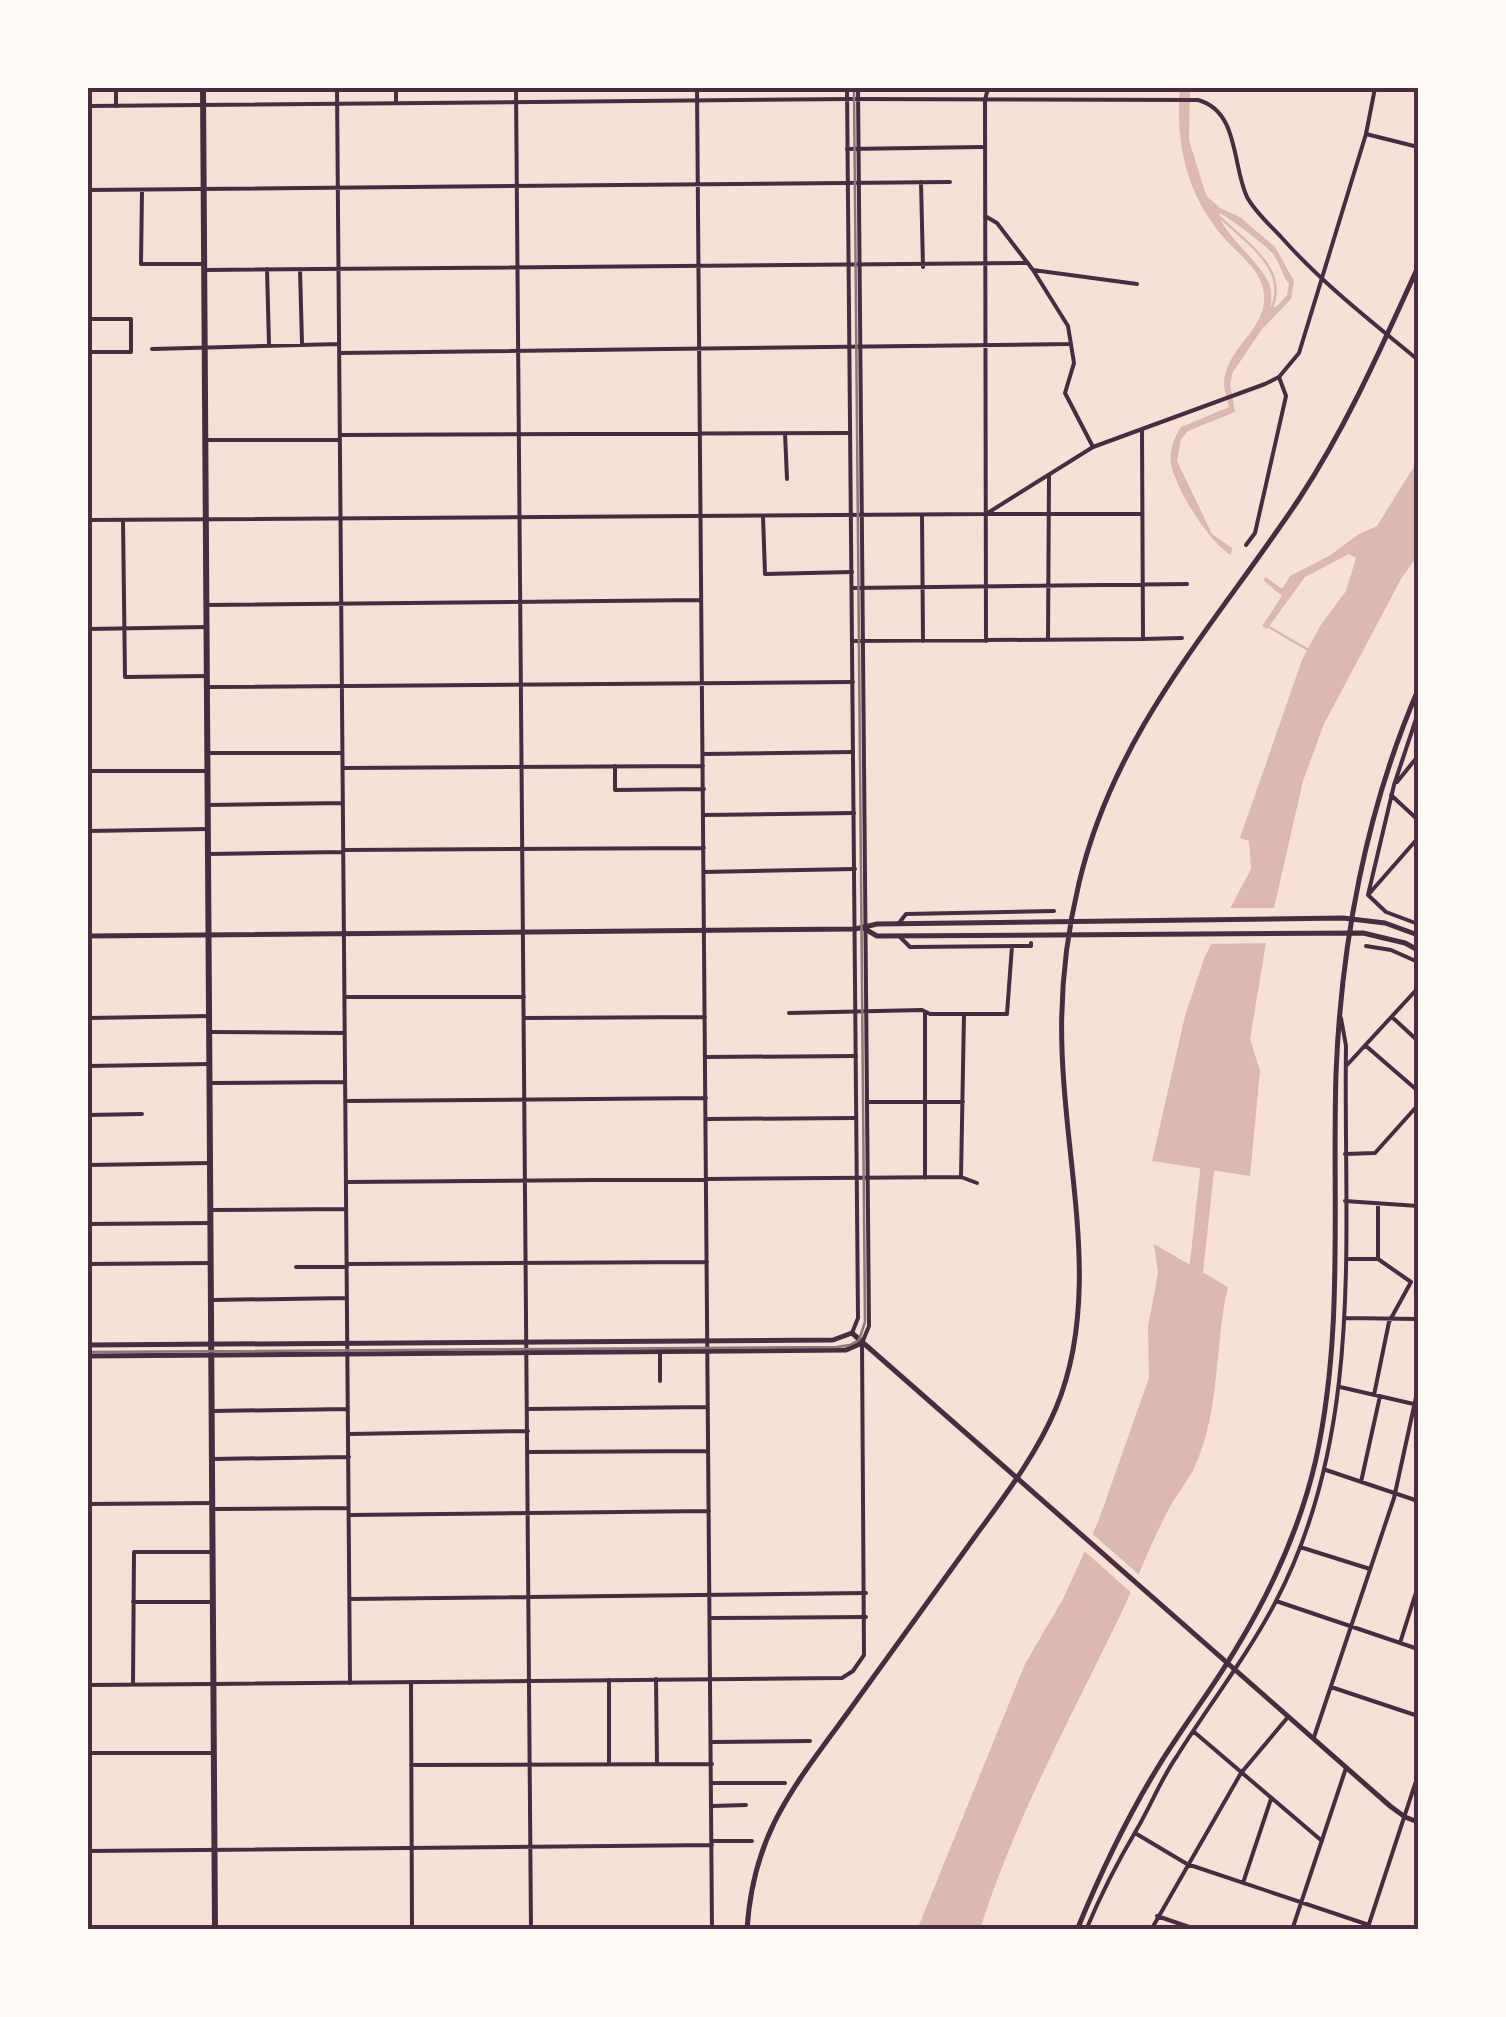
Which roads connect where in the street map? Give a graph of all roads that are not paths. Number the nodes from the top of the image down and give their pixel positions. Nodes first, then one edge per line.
1 (116, 88) edge
2 (203, 88) edge
3 (337, 88) edge
4 (396, 88) edge
5 (516, 88) edge
6 (697, 88) edge
7 (847, 88) edge
8 (858, 88) edge
9 (988, 88) edge
10 (1375, 88) edge
11 (847, 100) junction
12 (858, 100) junction
13 (984, 100) junction
14 (698, 102) junction
15 (396, 103) junction
16 (516, 103) junction
17 (337, 104) junction
18 (203, 105) junction
19 (88, 106) edge
20 (116, 106) junction
21 (1366, 134) junction
22 (985, 147) junction
23 (1418, 147) edge
24 (847, 149) junction
25 (858, 149) junction
26 (921, 182) junction
27 (950, 182) dead end
28 (847, 184) junction
29 (859, 184) junction
30 (698, 185) junction
31 (517, 187) junction
32 (338, 188) junction
33 (204, 189) junction
34 (88, 190) edge
35 (142, 190) junction
36 (985, 216) junction
37 (1028, 263) junction
38 (204, 266) junction
39 (923, 266) junction
40 (986, 266) junction
41 (848, 267) junction
42 (860, 267) junction
43 (699, 268) junction
44 (1418, 268) edge
45 (267, 269) junction
46 (300, 269) junction
47 (338, 269) junction
48 (518, 269) junction
49 (1034, 270) junction
50 (1321, 281) junction
51 (1136, 284) dead end
52 (88, 319) edge
53 (1387, 335) junction
54 (339, 344) junction
55 (1069, 344) junction
56 (302, 345) junction
57 (986, 345) junction
58 (269, 346) junction
59 (860, 347) junction
60 (205, 348) junction
61 (152, 349) dead end
62 (850, 349) junction
63 (700, 350) junction
64 (88, 352) edge
65 (518, 352) junction
66 (339, 353) junction
67 (1418, 360) edge
68 (1279, 377) junction
69 (1142, 429) junction
70 (701, 432) junction
71 (785, 433) junction
72 (852, 433) junction
73 (519, 434) junction
74 (340, 437) junction
75 (205, 440) junction
76 (1093, 447) junction
77 (1049, 475) junction
78 (786, 479) dead end
79 (986, 514) junction
80 (1048, 514) junction
81 (1142, 514) junction
82 (922, 515) junction
83 (763, 516) junction
84 (851, 516) junction
85 (862, 516) junction
86 (701, 517) junction
87 (520, 518) junction
88 (88, 520) edge
89 (123, 520) junction
90 (206, 520) junction
91 (340, 520) junction
92 (1246, 545) dead end
93 (852, 572) junction
94 (1187, 584) dead end
95 (1142, 586) junction
96 (1048, 587) junction
97 (852, 588) junction
98 (862, 588) junction
99 (922, 588) junction
100 (986, 588) junction
101 (702, 600) junction
102 (521, 602) junction
103 (341, 604) junction
104 (206, 605) junction
105 (125, 628) junction
106 (206, 628) junction
107 (88, 629) edge
108 (1182, 638) dead end
109 (1048, 640) junction
110 (1143, 640) junction
111 (853, 641) junction
112 (986, 641) junction
113 (863, 642) junction
114 (923, 642) junction
115 (208, 676) junction
116 (853, 682) junction
117 (703, 683) junction
118 (521, 684) junction
119 (342, 686) junction
120 (208, 687) junction
121 (1418, 690) edge
122 (1418, 713) edge
123 (853, 752) junction
124 (208, 753) junction
125 (342, 753) junction
126 (704, 754) junction
127 (1418, 756) edge
128 (615, 766) junction
129 (704, 766) junction
130 (522, 767) junction
131 (343, 768) junction
132 (88, 771) edge
133 (208, 771) junction
134 (1394, 785) junction
135 (704, 789) junction
136 (1391, 795) junction
137 (343, 803) junction
138 (208, 805) junction
139 (854, 812) junction
140 (704, 815) junction
141 (1418, 820) edge
142 (208, 830) junction
143 (88, 831) edge
144 (1418, 838) edge
145 (704, 848) junction
146 (523, 849) junction
147 (343, 851) junction
148 (208, 854) junction
149 (855, 870) junction
150 (704, 872) junction
151 (1368, 894) junction
152 (1054, 911) dead end
153 (1353, 918) junction
154 (1071, 921) junction
155 (899, 923) junction
156 (1418, 924) edge
157 (854, 929) junction
158 (865, 929) junction
159 (705, 930) junction
160 (524, 932) junction
161 (1350, 932) junction
162 (344, 934) junction
163 (1069, 934) junction
164 (899, 935) junction
165 (1418, 935) edge
166 (88, 936) edge
167 (209, 936) junction
168 (1031, 942) dead end
169 (1012, 946) junction
170 (1366, 946) dead end
171 (1418, 950) edge
172 (1418, 962) edge
173 (1418, 988) edge
174 (344, 997) junction
175 (524, 997) junction
176 (867, 1010) junction
177 (855, 1011) junction
178 (788, 1012) dead end
179 (926, 1012) junction
180 (964, 1014) junction
181 (1340, 1014) junction
182 (210, 1016) junction
183 (706, 1017) junction
184 (1392, 1017) junction
185 (88, 1018) edge
186 (524, 1018) junction
187 (210, 1032) junction
188 (345, 1032) junction
189 (1418, 1041) edge
190 (1366, 1046) junction
191 (856, 1056) junction
192 (706, 1058) junction
193 (210, 1064) junction
194 (88, 1066) edge
195 (1345, 1066) junction
196 (345, 1082) junction
197 (210, 1083) junction
198 (1418, 1091) edge
199 (525, 1098) junction
200 (706, 1098) junction
201 (346, 1101) junction
202 (867, 1102) junction
203 (924, 1102) junction
204 (964, 1102) junction
205 (1418, 1105) edge
206 (142, 1114) dead end
207 (88, 1115) edge
208 (856, 1118) junction
209 (707, 1119) junction
210 (1345, 1154) junction
211 (210, 1163) junction
212 (88, 1165) edge
213 (960, 1177) junction
214 (868, 1178) junction
215 (924, 1178) junction
216 (706, 1180) junction
217 (857, 1180) junction
218 (526, 1181) junction
219 (346, 1182) junction
220 (977, 1182) dead end
221 (1345, 1201) junction
222 (1378, 1203) junction
223 (1418, 1206) edge
224 (211, 1210) junction
225 (346, 1210) junction
226 (211, 1223) junction
227 (88, 1224) edge
228 (1346, 1259) junction
229 (1378, 1259) junction
230 (707, 1262) junction
231 (211, 1263) junction
232 (526, 1263) junction
233 (88, 1264) edge
234 (347, 1266) junction
235 (296, 1267) dead end
236 (347, 1298) junction
237 (211, 1300) junction
238 (1345, 1318) junction
239 (1390, 1319) junction
240 (1418, 1319) edge
241 (852, 1333) junction
242 (709, 1341) junction
243 (527, 1342) junction
244 (348, 1343) junction
245 (862, 1343) junction
246 (212, 1344) junction
247 (88, 1345) edge
248 (660, 1352) junction
249 (710, 1352) junction
250 (527, 1353) junction
251 (348, 1354) junction
252 (212, 1355) junction
253 (88, 1356) edge
254 (660, 1381) dead end
255 (1340, 1388) junction
256 (1418, 1388) edge
257 (1377, 1396) junction
258 (1417, 1404) edge
259 (710, 1407) junction
260 (348, 1409) junction
261 (528, 1409) junction
262 (212, 1411) junction
263 (528, 1431) junction
264 (348, 1434) junction
265 (710, 1451) junction
266 (528, 1452) junction
267 (348, 1458) junction
268 (212, 1459) junction
269 (1326, 1470) junction
270 (1020, 1481) junction
271 (1361, 1482) junction
272 (1396, 1493) junction
273 (1418, 1501) edge
274 (88, 1504) edge
275 (213, 1506) junction
276 (711, 1511) junction
277 (349, 1512) junction
278 (529, 1514) junction
279 (1300, 1547) junction
280 (213, 1552) junction
281 (1370, 1570) junction
282 (1418, 1586) edge
283 (866, 1593) junction
284 (711, 1594) junction
285 (529, 1596) junction
286 (350, 1599) junction
287 (1276, 1601) junction
288 (133, 1602) junction
289 (213, 1602) junction
290 (866, 1617) junction
291 (710, 1618) junction
292 (1351, 1626) junction
293 (1400, 1643) junction
294 (1418, 1649) edge
295 (1224, 1660) junction
296 (1234, 1669) junction
297 (712, 1679) junction
298 (609, 1680) junction
299 (656, 1680) junction
300 (530, 1681) junction
301 (411, 1682) junction
302 (350, 1683) junction
303 (133, 1684) junction
304 (214, 1684) junction
305 (88, 1685) edge
306 (1331, 1687) junction
307 (1418, 1716) edge
308 (1288, 1717) junction
309 (1193, 1731) junction
310 (1313, 1740) junction
311 (712, 1742) junction
312 (810, 1742) dead end
313 (88, 1753) edge
314 (214, 1753) junction
315 (657, 1763) junction
316 (530, 1764) junction
317 (609, 1764) junction
318 (712, 1764) junction
319 (411, 1766) junction
320 (1346, 1768) junction
321 (1241, 1773) junction
322 (1418, 1775) edge
323 (712, 1783) junction
324 (785, 1783) dead end
325 (1271, 1799) junction
326 (712, 1806) junction
327 (746, 1806) dead end
328 (1404, 1817) junction
329 (1418, 1822) edge
330 (1134, 1833) junction
331 (752, 1841) dead end
332 (1322, 1841) junction
333 (712, 1843) junction
334 (531, 1846) junction
335 (214, 1850) junction
336 (412, 1850) junction
337 (88, 1851) edge
338 (1188, 1864) junction
339 (1243, 1883) junction
340 (1301, 1902) junction
341 (1157, 1916) junction
342 (1368, 1927) edge
343 (712, 1928) edge
344 (531, 1929) edge
345 (214, 1930) edge
346 (412, 1930) edge
347 (747, 1930) edge
348 (1076, 1930) edge
349 (1086, 1930) edge
350 (1151, 1930) edge
351 (1198, 1930) edge
352 (1292, 1930) edge

1 - 20 street
2 - 18 highway
3 - 17 street
4 - 15 street
5 - 16 street
6 - 14 street
7 - 11 street
8 - 12 street
9 - 13 street
10 - 21 street
11 - 12 street
11 - 14 street
11 - 24 street
12 - 13 street
12 - 25 street
13 - 22 street
13 - 50 street
14 - 16 street
14 - 30 street
15 - 16 street
15 - 17 street
16 - 31 street
17 - 18 street
17 - 32 street
18 - 20 street
18 - 33 highway
19 - 20 street
21 - 23 street
21 - 50 street
22 - 25 street
22 - 36 street
24 - 25 street
24 - 28 street
25 - 29 street
26 - 27 street
26 - 29 street
26 - 39 street
28 - 29 street
28 - 30 street
28 - 41 street
29 - 42 street
30 - 31 street
30 - 43 street
31 - 32 street
31 - 48 street
32 - 33 street
32 - 47 street
33 - 35 street
33 - 38 highway
34 - 35 street
35 - 38 street
36 - 37 street
36 - 40 street
37 - 40 street
37 - 49 street
38 - 45 street
38 - 60 highway
39 - 40 street
39 - 42 street
40 - 57 street
41 - 42 street
41 - 43 street
41 - 62 street
42 - 59 street
43 - 48 street
43 - 63 street
44 - 53 main road
45 - 46 street
45 - 58 street
46 - 47 street
46 - 56 street
47 - 48 street
47 - 54 street
48 - 65 street
49 - 51 street
49 - 55 street
50 - 53 street
50 - 68 street
52 - 64 street
53 - 67 street
53 - 154 main road
54 - 56 street
54 - 66 street
55 - 57 street
55 - 76 street
56 - 58 street
57 - 59 street
57 - 79 street
58 - 60 street
59 - 62 street
59 - 85 street
60 - 61 street
60 - 75 highway
62 - 63 street
62 - 72 street
63 - 65 street
63 - 70 street
65 - 66 street
65 - 73 street
66 - 74 street
68 - 69 street
68 - 92 street
69 - 76 street
69 - 81 street
70 - 71 street
70 - 73 street
70 - 86 street
71 - 72 street
71 - 78 street
72 - 84 street
73 - 74 street
73 - 87 street
74 - 75 street
74 - 91 street
75 - 90 highway
76 - 77 street
77 - 79 street
77 - 80 street
79 - 80 street
79 - 82 street
79 - 100 street
80 - 81 street
80 - 96 street
81 - 95 street
82 - 85 street
82 - 99 street
83 - 84 street
83 - 86 street
83 - 93 street
84 - 85 street
84 - 93 street
85 - 98 street
86 - 87 street
86 - 101 street
87 - 91 street
87 - 102 street
88 - 89 street
89 - 90 street
89 - 105 street
90 - 91 street
90 - 104 highway
91 - 103 street
93 - 97 street
94 - 95 street
95 - 96 street
95 - 110 street
96 - 100 street
96 - 109 street
97 - 98 street
97 - 111 street
98 - 99 street
98 - 113 street
99 - 100 street
99 - 114 street
100 - 112 street
101 - 102 street
101 - 117 street
102 - 103 street
102 - 118 street
103 - 104 street
103 - 119 street
104 - 106 highway
105 - 106 street
105 - 107 street
105 - 115 street
106 - 115 highway
108 - 110 street
109 - 110 street
109 - 112 street
111 - 113 street
111 - 116 street
112 - 114 street
113 - 114 street
113 - 158 street
115 - 120 highway
116 - 117 street
116 - 123 street
117 - 118 street
117 - 126 street
118 - 119 street
118 - 130 street
119 - 120 street
119 - 125 street
120 - 124 highway
121 - 153 main road
122 - 134 street
123 - 126 street
123 - 139 street
124 - 125 street
124 - 133 highway
125 - 131 street
126 - 129 street
127 - 134 street
128 - 129 street
128 - 130 street
128 - 135 street
129 - 135 street
130 - 131 street
130 - 146 street
131 - 137 street
132 - 133 street
133 - 138 highway
134 - 136 street
135 - 140 street
136 - 141 street
136 - 151 street
137 - 138 street
137 - 147 street
138 - 142 highway
139 - 140 street
139 - 149 street
140 - 145 street
142 - 143 street
142 - 148 highway
144 - 151 street
145 - 146 street
145 - 150 street
146 - 147 street
146 - 160 street
147 - 148 street
147 - 162 street
148 - 167 highway
149 - 150 street
149 - 157 street
150 - 159 street
151 - 156 street
152 - 155 street
153 - 154 main road
153 - 161 main road
153 - 165 main road
154 - 155 main road
154 - 163 main road
155 - 158 main road
157 - 158 main road
157 - 159 main road
157 - 177 street
158 - 164 main road
158 - 176 street
159 - 160 main road
159 - 183 street
160 - 162 main road
160 - 175 street
161 - 163 main road
161 - 171 main road
161 - 181 main road
162 - 167 main road
162 - 174 street
163 - 164 main road
163 - 270 main road
164 - 169 street
166 - 167 main road
167 - 182 highway
168 - 169 street
169 - 180 street
170 - 172 street
173 - 184 street
174 - 175 street
174 - 188 street
175 - 186 street
176 - 177 street
176 - 179 street
176 - 202 street
177 - 178 street
177 - 191 street
179 - 180 street
179 - 203 street
180 - 204 street
181 - 195 street
181 - 295 main road
182 - 185 street
182 - 187 highway
183 - 186 street
183 - 192 street
184 - 189 street
184 - 190 street
186 - 199 street
187 - 188 street
187 - 193 highway
188 - 196 street
190 - 195 street
190 - 198 street
191 - 192 street
191 - 208 street
192 - 200 street
193 - 194 street
193 - 197 highway
195 - 210 street
196 - 197 street
196 - 201 street
197 - 211 highway
199 - 200 street
199 - 201 street
199 - 218 street
200 - 209 street
201 - 219 street
202 - 203 street
202 - 214 street
203 - 204 street
203 - 215 street
204 - 213 street
205 - 210 street
206 - 207 street
208 - 209 street
208 - 217 street
209 - 216 street
210 - 221 street
211 - 212 street
211 - 224 highway
213 - 215 street
213 - 220 street
214 - 215 street
214 - 217 street
214 - 245 street
216 - 217 street
216 - 218 street
216 - 230 street
217 - 241 street
218 - 219 street
218 - 232 street
219 - 225 street
221 - 222 street
221 - 228 street
222 - 223 street
222 - 229 street
224 - 225 street
224 - 226 highway
225 - 234 street
226 - 227 street
226 - 231 highway
228 - 229 street
228 - 238 street
229 - 239 street
230 - 232 street
230 - 242 street
231 - 233 street
231 - 237 highway
232 - 234 street
232 - 243 street
234 - 235 street
234 - 236 street
236 - 237 street
236 - 244 street
237 - 246 highway
238 - 239 street
238 - 255 street
239 - 240 street
239 - 257 street
241 - 242 main road
241 - 245 main road
242 - 243 main road
242 - 249 street
243 - 244 main road
243 - 250 street
244 - 246 main road
244 - 251 street
245 - 249 main road
245 - 270 main road
245 - 283 street
246 - 247 main road
246 - 252 highway
248 - 249 main road
248 - 250 main road
248 - 254 street
249 - 259 street
250 - 251 main road
250 - 261 street
251 - 252 main road
251 - 260 street
252 - 253 main road
252 - 262 highway
255 - 257 street
255 - 269 street
256 - 258 street
257 - 258 street
257 - 271 street
258 - 272 street
259 - 261 street
259 - 265 street
260 - 262 street
260 - 264 street
261 - 263 street
262 - 268 highway
263 - 264 street
263 - 266 street
264 - 267 street
265 - 266 street
265 - 276 street
266 - 278 street
267 - 268 street
267 - 277 street
268 - 275 highway
269 - 271 street
269 - 279 street
270 - 295 main road
270 - 347 main road
271 - 272 street
272 - 273 street
272 - 281 street
274 - 275 street
275 - 277 street
275 - 280 highway
276 - 278 street
276 - 284 street
277 - 278 street
277 - 286 street
278 - 285 street
279 - 281 street
279 - 287 street
280 - 288 street
280 - 289 highway
281 - 292 street
282 - 293 street
283 - 284 street
283 - 290 street
284 - 285 street
284 - 291 street
285 - 286 street
285 - 300 street
286 - 302 street
287 - 292 street
287 - 296 street
288 - 289 street
288 - 303 street
289 - 304 highway
290 - 291 street
290 - 297 street
291 - 297 street
292 - 293 street
292 - 306 street
293 - 294 street
295 - 296 main road
295 - 348 main road
296 - 308 main road
296 - 309 street
297 - 299 street
297 - 311 street
298 - 299 street
298 - 300 street
298 - 317 street
299 - 315 street
300 - 301 street
300 - 316 street
301 - 302 street
301 - 319 street
302 - 304 street
303 - 304 street
303 - 305 street
304 - 314 highway
306 - 307 street
306 - 310 street
308 - 310 main road
308 - 321 street
309 - 321 street
309 - 330 street
310 - 320 main road
311 - 312 street
311 - 318 street
313 - 314 street
314 - 335 highway
315 - 317 street
315 - 318 street
316 - 317 street
316 - 319 street
316 - 334 street
318 - 323 street
319 - 336 street
320 - 328 main road
320 - 332 street
321 - 325 street
321 - 338 street
322 - 328 street
323 - 324 street
323 - 326 street
325 - 332 street
325 - 339 street
326 - 327 street
326 - 333 street
328 - 329 main road
328 - 342 street
330 - 338 street
330 - 349 street
331 - 333 street
332 - 340 street
333 - 334 street
333 - 343 street
334 - 336 street
334 - 344 street
335 - 336 street
335 - 337 street
335 - 345 highway
336 - 346 street
338 - 339 street
338 - 341 street
339 - 340 street
340 - 342 street
340 - 352 street
341 - 350 street
341 - 351 street
343 - 344 street

